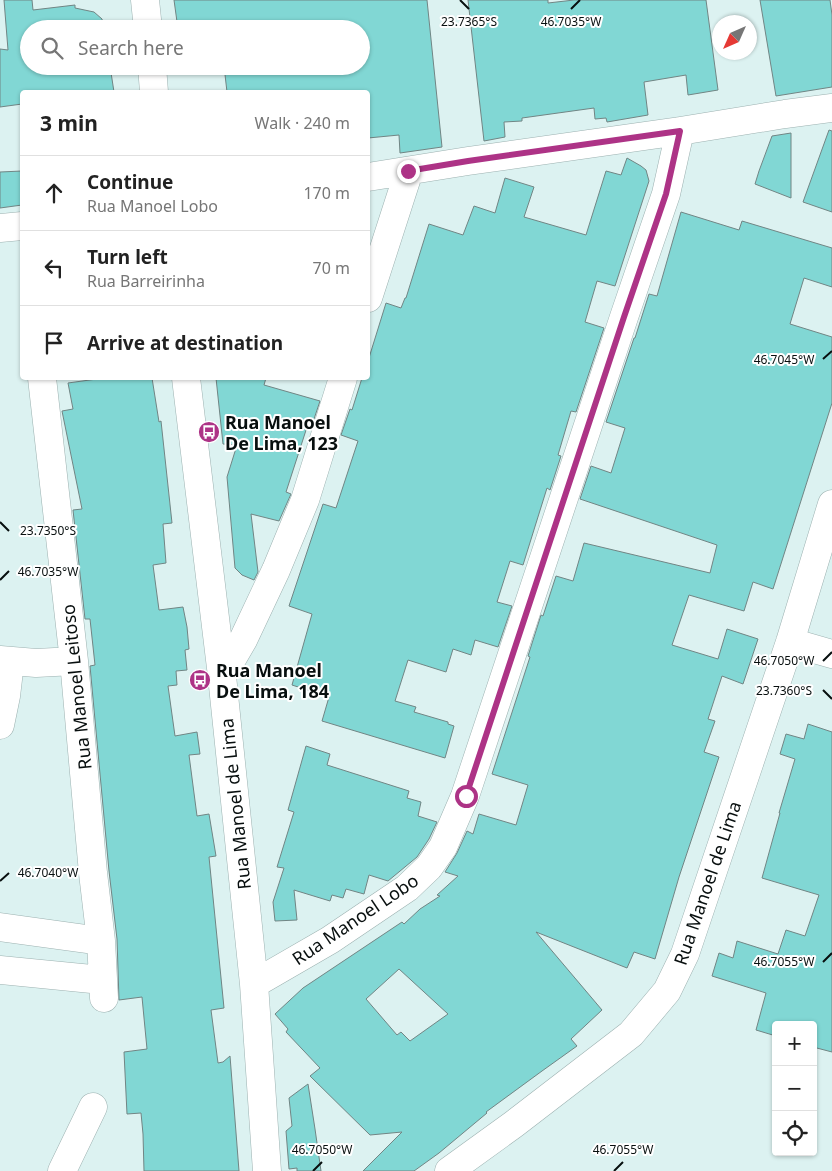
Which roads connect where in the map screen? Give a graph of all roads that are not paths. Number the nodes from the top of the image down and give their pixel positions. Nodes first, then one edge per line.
1 (145, 0) edge
2 (147, 20) edge
3 (153, 75) edge
4 (154, 90) edge
5 (832, 108) edge
6 (680, 131) junction
7 (408, 171) junction
8 (370, 177) edge
9 (20, 226) edge
10 (0, 228) edge
11 (370, 292) edge
12 (42, 380) edge
13 (186, 380) edge
14 (342, 380) edge
15 (832, 504) edge
16 (790, 642) junction
17 (832, 654) edge
18 (5, 661) edge
19 (74, 661) junction
20 (222, 676) junction
21 (0, 725) edge
22 (0, 926) edge
23 (101, 941) junction
24 (0, 970) edge
25 (254, 984) junction
26 (93, 1107) dead end
27 (62, 1171) edge
28 (267, 1171) edge
29 (450, 1171) edge

1 - 2 street
3 - 4 street
5 - 6 street
6 - 7 street
6 - 25 street, Rua Manoel Lobo
7 - 8 street
7 - 11 street
9 - 10 street
12 - 19 street, Rua Manoel Leitoso
13 - 20 street, Rua Manoel de Lima
14 - 20 street
15 - 16 street, Rua Manoel de Lima
16 - 17 street
16 - 29 street, Rua Manoel de Lima
18 - 19 street
18 - 21 street
19 - 23 street, Rua Manoel Leitoso
20 - 25 street, Rua Manoel de Lima
22 - 23 street
23 - 24 street, Rua Manoel Leitoso
25 - 28 street, Rua Manoel de Lima
26 - 27 street

